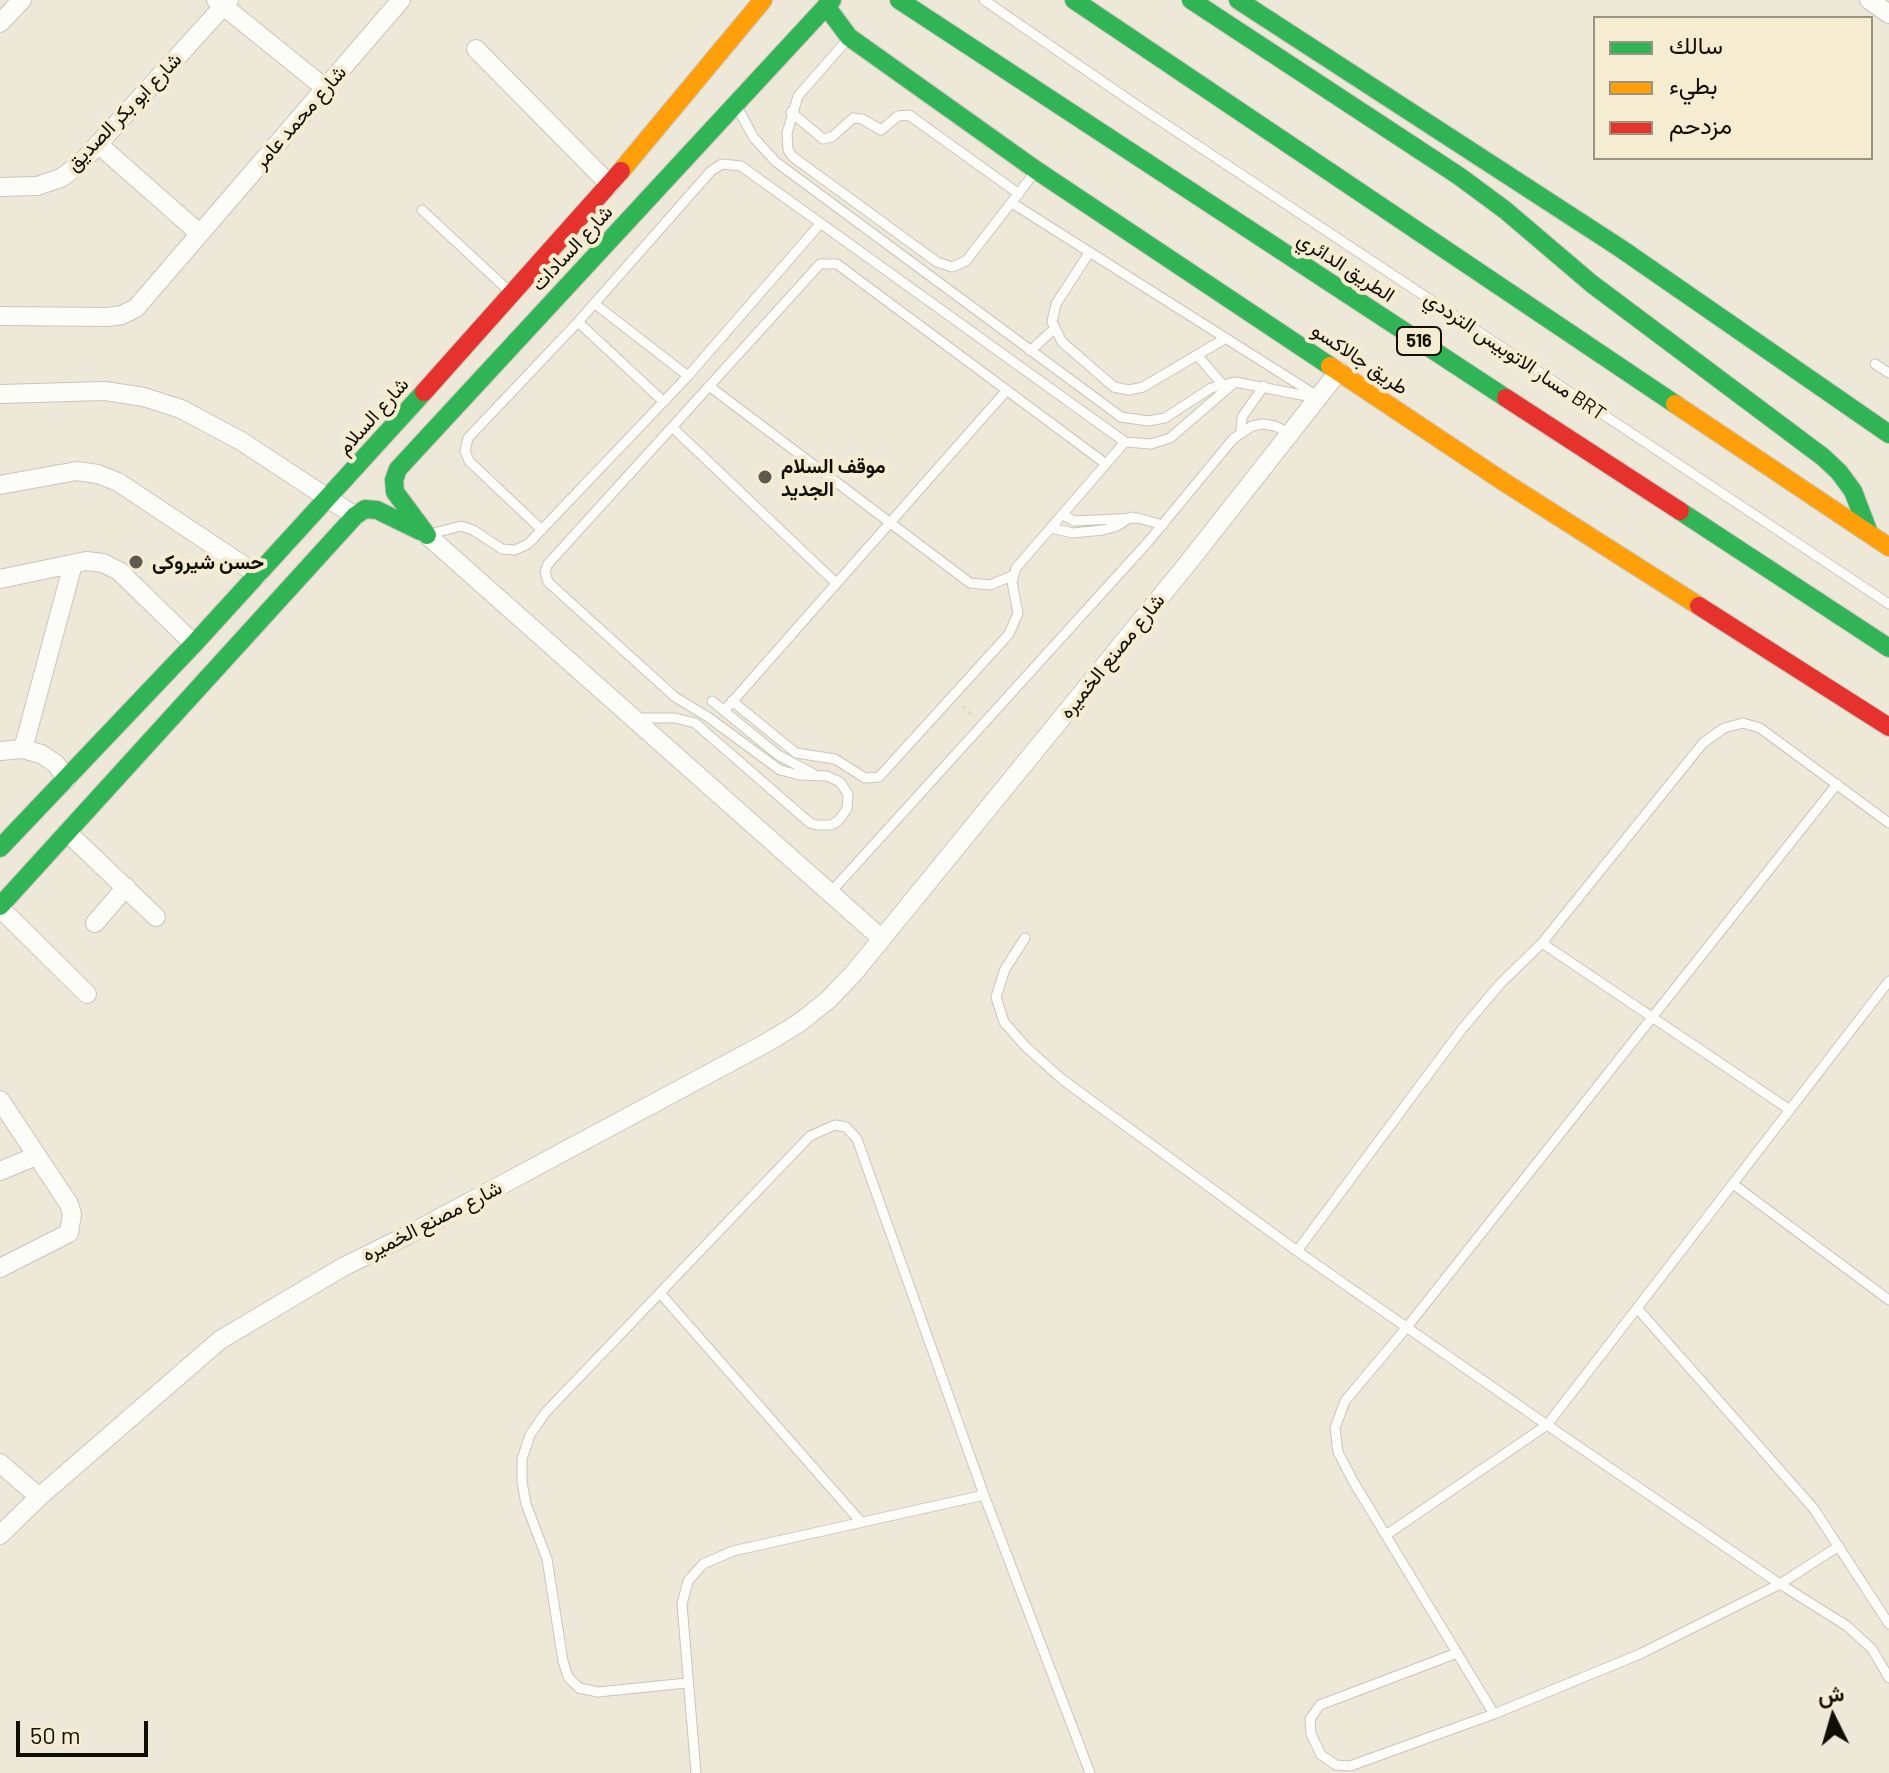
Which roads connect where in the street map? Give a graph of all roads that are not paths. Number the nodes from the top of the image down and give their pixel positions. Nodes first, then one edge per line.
1 (22, 0) edge
2 (401, 0) edge
3 (741, 0) edge
4 (763, 0) edge
5 (899, 0) edge
6 (984, 0) edge
7 (1074, 0) edge
8 (1191, 0) edge
9 (1869, 0) edge
10 (223, 2) edge
11 (1248, 2) edge
12 (829, 3) edge
13 (1889, 14) edge
14 (0, 23) edge
15 (742, 28) junction
16 (849, 37) junction
17 (476, 49) dead end
18 (325, 88) junction
19 (735, 104) junction
20 (791, 112) junction
21 (98, 144) junction
22 (1036, 170) junction
23 (610, 185) junction
24 (0, 187) edge
25 (1019, 194) junction
26 (1012, 203) junction
27 (422, 210) dead end
28 (820, 224) junction
29 (199, 233) junction
30 (1089, 253) junction
31 (512, 294) junction
32 (595, 304) junction
33 (0, 316) edge
34 (578, 322) junction
35 (1054, 329) junction
36 (476, 335) junction
37 (1226, 338) junction
38 (1030, 351) junction
39 (1197, 355) junction
40 (1875, 364) dead end
41 (1339, 371) junction
42 (1889, 373) edge
43 (688, 376) junction
44 (1235, 382) junction
45 (1222, 384) junction
46 (709, 386) junction
47 (1264, 386) junction
48 (1007, 390) junction
49 (0, 394) edge
50 (465, 397) junction
51 (1320, 398) junction
52 (664, 402) junction
53 (672, 427) junction
54 (1241, 431) junction
55 (1291, 434) junction
56 (1889, 434) edge
57 (1125, 442) junction
58 (1106, 464) junction
59 (0, 485) edge
60 (328, 498) junction
61 (1062, 514) junction
62 (355, 516) junction
63 (1131, 517) junction
64 (891, 522) junction
65 (1163, 525) junction
66 (1050, 528) junction
67 (542, 530) junction
68 (1869, 533) junction
69 (427, 535) junction
70 (1889, 547) edge
71 (73, 564) junction
72 (258, 575) junction
73 (1014, 575) junction
74 (0, 579) edge
75 (836, 583) junction
76 (1889, 604) edge
77 (194, 644) junction
78 (1889, 648) edge
79 (712, 701) dead end
80 (732, 701) junction
81 (724, 711) junction
82 (634, 719) junction
83 (1889, 727) edge
84 (762, 743) junction
85 (23, 749) junction
86 (0, 751) edge
87 (755, 752) junction
88 (817, 776) junction
89 (67, 779) junction
90 (1837, 784) junction
91 (1889, 823) edge
92 (67, 832) junction
93 (0, 848) edge
94 (126, 887) junction
95 (830, 893) junction
96 (0, 907) edge
97 (156, 917) dead end
98 (95, 923) dead end
99 (1025, 938) dead end
100 (882, 939) junction
101 (1542, 943) junction
102 (1889, 981) edge
103 (87, 994) dead end
104 (1651, 1018) junction
105 (0, 1100) edge
106 (1790, 1110) junction
107 (36, 1156) junction
108 (0, 1171) edge
109 (1733, 1184) junction
110 (1297, 1251) junction
111 (0, 1268) edge
112 (660, 1293) junction
113 (1889, 1300) edge
114 (1637, 1308) junction
115 (1407, 1327) junction
116 (1547, 1425) junction
117 (0, 1463) edge
118 (984, 1495) junction
119 (39, 1497) junction
120 (861, 1522) junction
121 (0, 1535) edge
122 (1386, 1535) junction
123 (1839, 1546) junction
124 (1780, 1584) junction
125 (1889, 1624) edge
126 (1457, 1653) junction
127 (1889, 1678) edge
128 (687, 1683) junction
129 (1494, 1714) junction
130 (696, 1773) edge
131 (1090, 1773) edge

1 - 14 street
2 - 18 street, شارع محمد عامر
3 - 15 main road
4 - 15 main road, شارع السلام
5 - 78 main road, الطريق الدائري / 516
6 - 76 lane, مسار الاتوبيس الترددي BRT
7 - 68 main road
8 - 68 main road
9 - 13 street
10 - 18 street
10 - 21 street, شارع ابو بكر الصديق
11 - 56 main road
12 - 16 main road, طريق جالاكسو
12 - 19 main road, شارع السادات
15 - 23 main road, شارع السلام
16 - 20 lane
16 - 22 main road, طريق جالاكسو
17 - 23 street
18 - 29 street, شارع محمد عامر
19 - 38 lane
19 - 50 main road, شارع السادات
20 - 25 lane
20 - 26 lane
21 - 24 street, شارع ابو بكر الصديق
21 - 29 street
22 - 25 lane
22 - 41 main road, طريق جالاكسو
23 - 31 main road, شارع السلام
25 - 26 lane
26 - 30 lane
27 - 31 lane
28 - 32 lane
28 - 43 lane
28 - 57 lane
29 - 33 street, شارع محمد عامر
30 - 35 lane
30 - 37 lane
31 - 36 main road, شارع السلام
32 - 34 lane
32 - 43 lane
34 - 52 lane
34 - 67 lane
35 - 38 lane
35 - 39 lane
36 - 50 main road
36 - 60 main road, شارع السلام
37 - 39 lane
37 - 51 lane
38 - 45 lane
39 - 45 lane
40 - 42 lane
41 - 51 street, شارع مصنع الخميره
41 - 83 main road, طريق جالاكسو
43 - 52 lane
44 - 45 lane
44 - 47 lane
44 - 57 lane
46 - 48 lane
46 - 53 lane
46 - 64 lane
47 - 51 lane
47 - 54 lane
48 - 58 lane
48 - 64 lane
49 - 60 street
50 - 69 main road, شارع السادات
51 - 55 street, شارع مصنع الخميره
52 - 67 lane
53 - 75 lane
53 - 87 lane
54 - 55 lane
54 - 65 lane
55 - 100 street, شارع مصنع الخميره
57 - 58 lane
58 - 61 lane
59 - 72 street
60 - 62 street
60 - 72 main road, شارع السلام
61 - 63 lane
61 - 66 lane
62 - 69 main road
62 - 92 main road
63 - 65 lane
63 - 66 lane
64 - 73 lane
64 - 75 lane
65 - 95 lane
66 - 73 lane
67 - 69 lane
68 - 70 main road
69 - 82 street
71 - 74 street
71 - 77 street
71 - 85 street
72 - 77 main road, شارع السلام
73 - 80 lane
75 - 80 lane
77 - 89 main road, شارع السلام
79 - 81 lane
80 - 81 lane
81 - 84 lane
82 - 88 lane
82 - 95 street
84 - 87 lane
84 - 88 lane
85 - 86 street
85 - 89 street
87 - 88 lane
89 - 93 main road, شارع السلام
90 - 91 lane
90 - 101 lane
90 - 104 lane
92 - 94 street
92 - 96 main road
94 - 97 street
94 - 98 street
95 - 100 street
96 - 103 street
99 - 110 lane
100 - 119 street, شارع مصنع الخميره
101 - 104 lane
101 - 110 lane
102 - 106 lane
104 - 106 lane
104 - 115 lane
105 - 107 street
106 - 109 lane
107 - 108 street
107 - 111 street
109 - 113 lane
109 - 114 lane
110 - 115 lane
112 - 118 lane
112 - 120 lane
112 - 128 lane
114 - 116 lane
114 - 123 lane
115 - 116 lane
115 - 122 lane
116 - 122 lane
116 - 124 lane
117 - 119 street
118 - 120 lane
118 - 131 lane
119 - 121 street, شارع مصنع الخميره
120 - 128 lane
122 - 126 lane
123 - 124 lane
123 - 125 lane
124 - 127 lane
124 - 129 lane
126 - 129 lane
126 - 129 lane
128 - 130 lane

